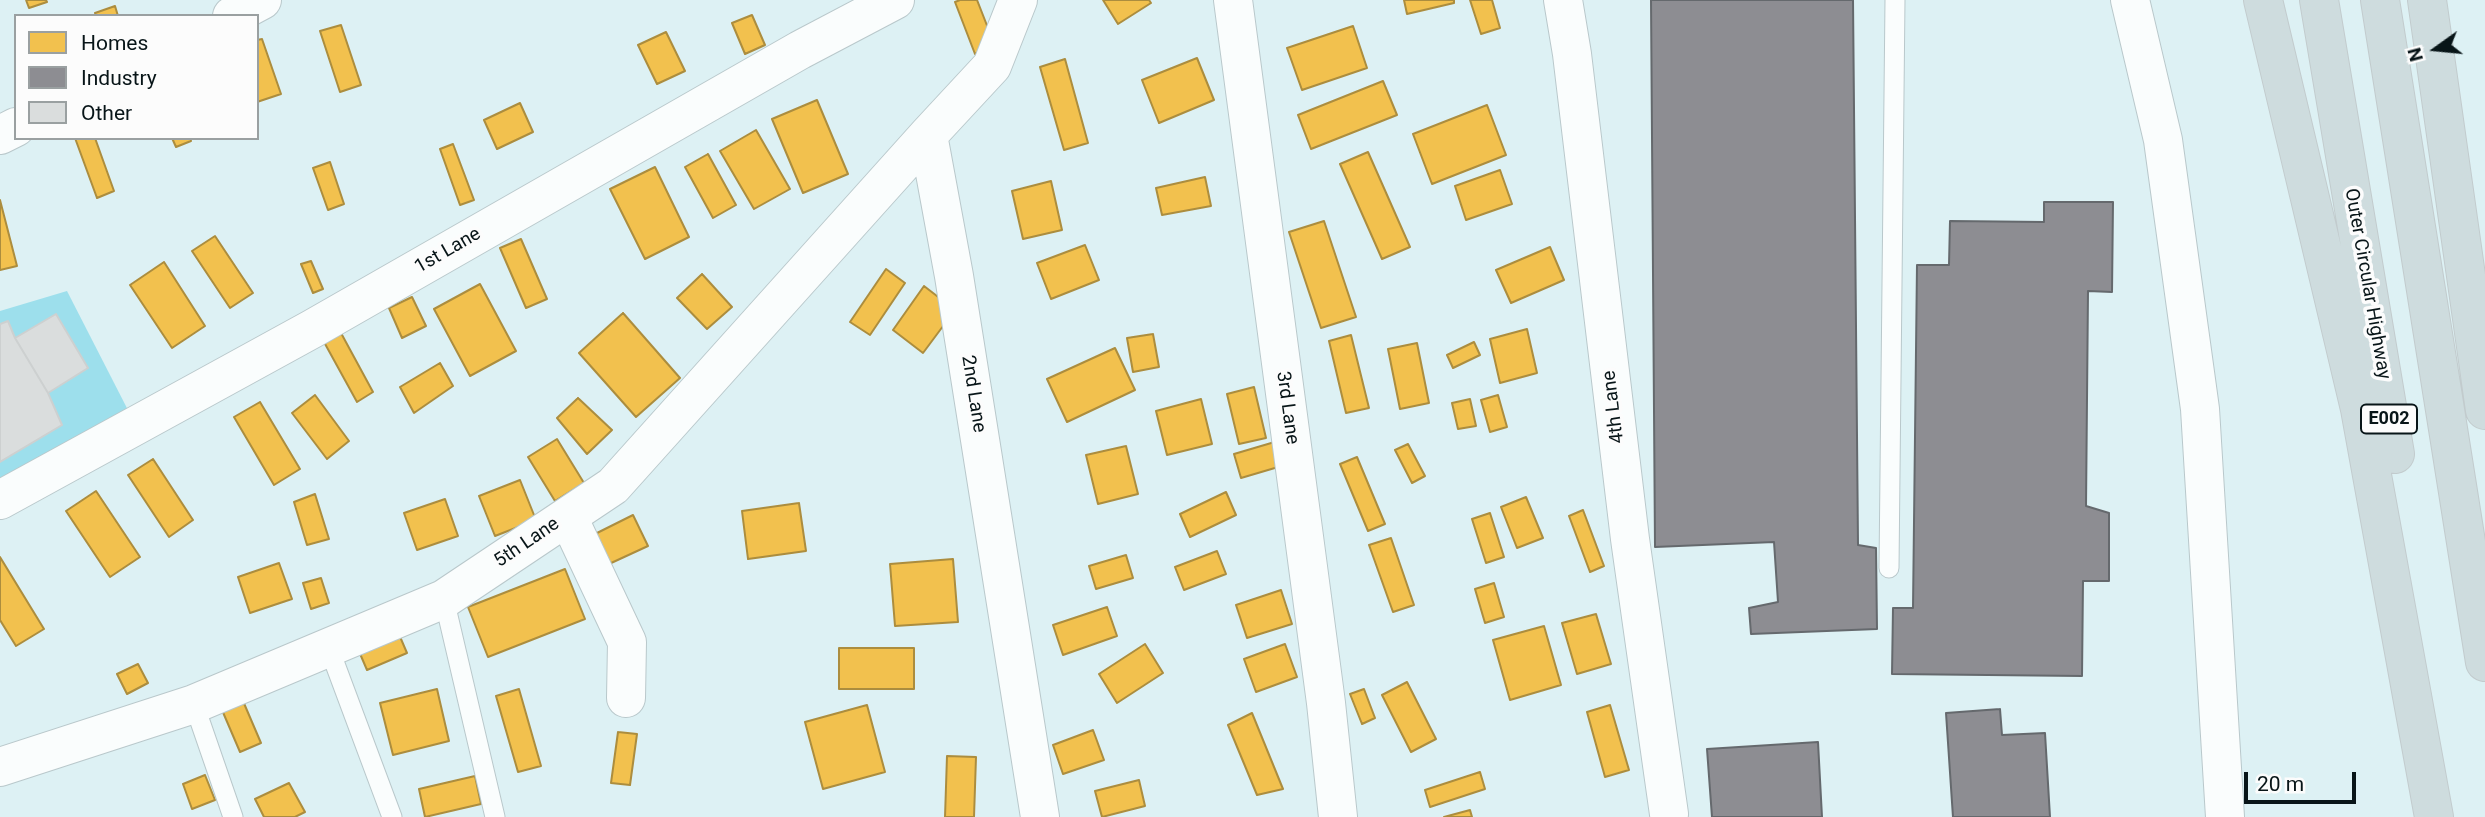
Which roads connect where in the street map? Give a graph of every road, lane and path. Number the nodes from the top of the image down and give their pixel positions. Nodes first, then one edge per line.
1 (262, 0) edge
2 (895, 0) edge
3 (1018, 0) edge
4 (1233, 0) edge
5 (1563, 0) edge
6 (1895, 0) edge
7 (2130, 0) edge
8 (2427, 0) edge
9 (2380, 4) edge
10 (2321, 11) edge
11 (236, 14) edge
12 (2267, 14) edge
13 (928, 135) junction
14 (2485, 410) edge
15 (0, 500) edge
16 (568, 516) junction
17 (1889, 568) dead end
18 (443, 599) junction
19 (329, 648) junction
20 (2485, 662) edge
21 (626, 698) dead end
22 (194, 704) junction
23 (0, 767) edge
24 (1669, 814) dead end
25 (233, 817) edge
26 (392, 817) edge
27 (495, 817) edge
28 (1040, 817) edge
29 (1338, 817) edge
30 (2225, 817) edge
31 (2434, 817) edge
32 (2456, 817) edge

1 - 11 street
2 - 15 street, 1st Lane
3 - 13 street
4 - 29 street, 3rd Lane
5 - 24 street, 4th Lane
6 - 17 lane
7 - 30 street
8 - 14 highway
9 - 20 highway, E002
10 - 32 highway, Outer Circular Highway / E002
12 - 31 highway
13 - 16 street, 5th Lane
13 - 28 street, 2nd Lane
16 - 18 street, 5th Lane
16 - 21 street
18 - 19 street, 5th Lane
18 - 27 lane
19 - 22 street, 5th Lane
19 - 26 lane
22 - 23 street, 5th Lane
22 - 25 lane

